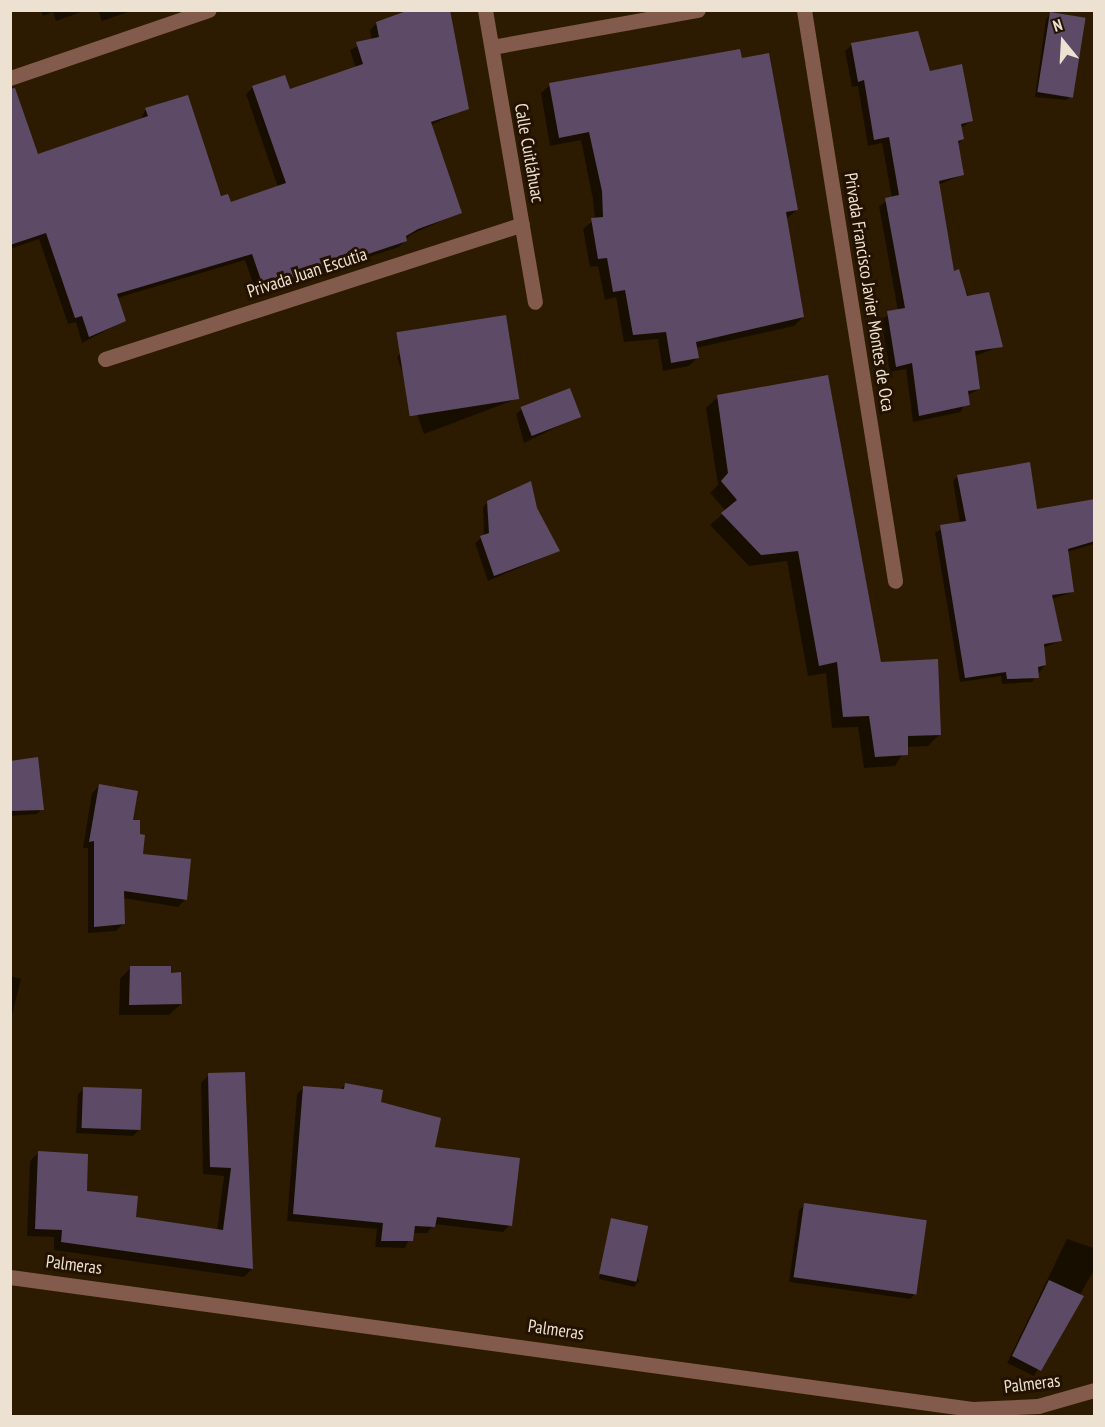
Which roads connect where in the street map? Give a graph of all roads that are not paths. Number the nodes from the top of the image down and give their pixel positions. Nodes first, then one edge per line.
1 (209, 10) edge
2 (485, 10) edge
3 (698, 10) edge
4 (804, 10) edge
5 (492, 47) junction
6 (10, 78) edge
7 (522, 224) junction
8 (535, 302) dead end
9 (105, 359) dead end
10 (895, 581) dead end
11 (10, 1277) edge
12 (1095, 1390) edge

1 - 6 street
2 - 5 street, Calle Cuitláhuac
3 - 5 street
4 - 10 street, Privada Francisco Javier Montes de Oca
5 - 7 street, Calle Cuitláhuac
7 - 8 street, Calle Cuitláhuac
7 - 9 street, Privada Juan Escutia
11 - 12 street, Palmeras

